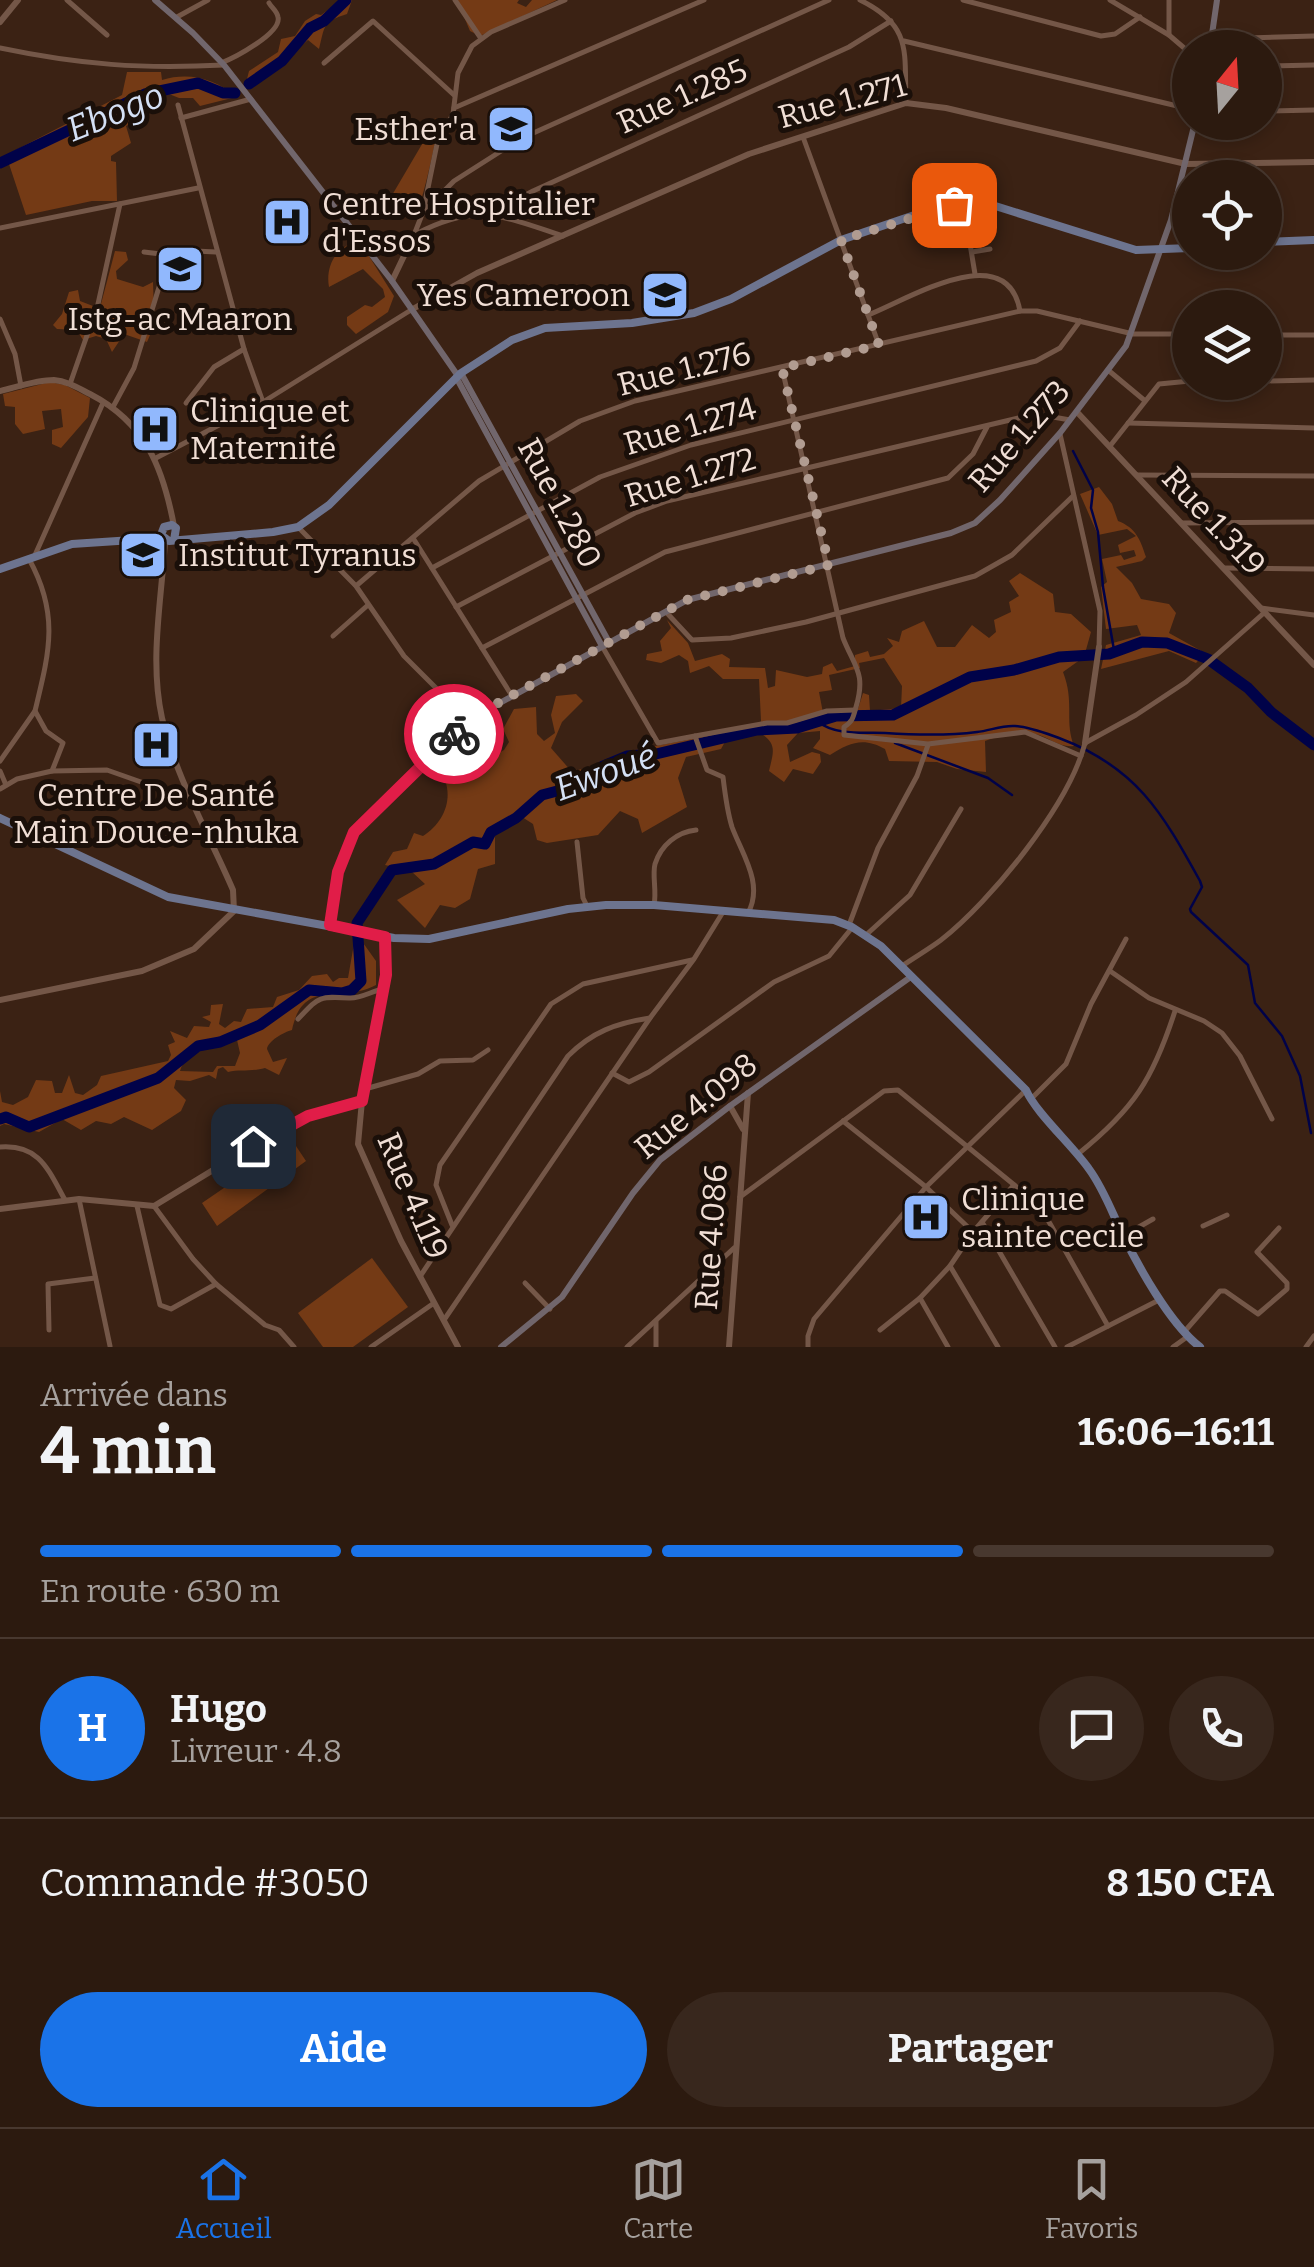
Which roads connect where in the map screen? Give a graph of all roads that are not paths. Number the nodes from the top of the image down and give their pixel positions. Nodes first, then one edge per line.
1 (18, 0) edge
2 (67, 0) edge
3 (155, 0) edge
4 (208, 0) edge
5 (455, 0) edge
6 (565, 0) edge
7 (704, 0) edge
8 (829, 0) edge
9 (860, 0) edge
10 (963, 0) edge
11 (1110, 0) edge
12 (1169, 0) edge
13 (1217, 0) edge
14 (269, 3) dead end
15 (177, 17) junction
16 (1140, 17) junction
17 (891, 21) junction
18 (0, 22) edge
19 (1213, 30) edge
20 (108, 35) dead end
21 (1168, 35) junction
22 (1314, 36) edge
23 (480, 38) junction
24 (1172, 38) edge
25 (1282, 38) edge
26 (904, 41) junction
27 (0, 48) edge
28 (324, 63) dead end
29 (223, 64) junction
30 (1314, 65) edge
31 (1282, 66) edge
32 (454, 95) junction
33 (251, 99) junction
34 (906, 103) junction
35 (178, 105) dead end
36 (1172, 105) edge
37 (451, 109) junction
38 (1314, 110) edge
39 (1282, 111) edge
40 (182, 118) junction
41 (802, 135) junction
42 (1172, 161) edge
43 (1282, 162) edge
44 (1314, 162) edge
45 (199, 188) junction
46 (120, 204) junction
47 (1172, 211) edge
48 (423, 212) junction
49 (492, 213) junction
50 (0, 228) edge
51 (968, 232) dead end
52 (414, 235) junction
53 (562, 236) junction
54 (841, 240) junction
55 (1314, 240) edge
56 (1282, 241) edge
57 (990, 249) dead end
58 (1172, 250) edge
59 (1160, 251) junction
60 (144, 252) dead end
61 (218, 252) junction
62 (972, 252) junction
63 (169, 255) junction
64 (976, 274) junction
65 (392, 281) junction
66 (411, 310) junction
67 (1020, 311) junction
68 (868, 315) junction
69 (0, 318) edge
70 (1080, 321) junction
71 (1133, 334) junction
72 (1172, 334) edge
73 (1282, 335) edge
74 (1314, 335) edge
75 (879, 345) junction
76 (244, 349) junction
77 (782, 368) junction
78 (1108, 370) junction
79 (459, 375) junction
80 (1314, 380) edge
81 (1282, 381) edge
82 (1172, 383) edge
83 (70, 384) junction
84 (20, 386) junction
85 (0, 391) edge
86 (1144, 400) junction
87 (104, 401) junction
88 (263, 402) junction
89 (186, 403) dead end
90 (113, 407) junction
91 (1076, 412) junction
92 (795, 420) junction
93 (1070, 420) junction
94 (1128, 423) junction
95 (987, 427) junction
96 (1314, 428) edge
97 (1060, 433) junction
98 (1110, 446) junction
99 (156, 458) junction
100 (507, 464) junction
101 (806, 468) junction
102 (1137, 475) junction
103 (1314, 476) edge
104 (1073, 496) junction
105 (533, 514) junction
106 (818, 514) junction
107 (1314, 522) edge
108 (1181, 524) junction
109 (298, 527) junction
110 (168, 533) junction
111 (414, 538) junction
112 (556, 555) junction
113 (32, 556) junction
114 (829, 565) junction
115 (432, 568) junction
116 (1223, 568) junction
117 (0, 569) edge
118 (1314, 569) edge
119 (356, 586) junction
120 (578, 598) junction
121 (368, 604) junction
122 (456, 607) junction
123 (664, 610) junction
124 (1263, 610) junction
125 (838, 612) junction
126 (1314, 615) edge
127 (333, 636) dead end
128 (606, 644) junction
129 (1099, 647) joint
130 (482, 648) junction
131 (1314, 665) edge
132 (512, 696) junction
133 (855, 710) junction
134 (35, 711) junction
135 (460, 729) junction
136 (695, 738) junction
137 (1083, 749) junction
138 (925, 751) junction
139 (0, 760) edge
140 (0, 771) edge
141 (52, 771) junction
142 (140, 782) dead end
143 (3, 787) edge
144 (960, 809) dead end
145 (0, 818) edge
146 (696, 830) dead end
147 (577, 842) dead end
148 (654, 904) junction
149 (587, 906) junction
150 (234, 911) junction
151 (723, 912) junction
152 (748, 913) junction
153 (330, 925) junction
154 (851, 926) junction
155 (866, 935) junction
156 (385, 937) junction
157 (1126, 940) dead end
158 (694, 960) junction
159 (902, 966) junction
160 (1110, 971) junction
161 (912, 976) junction
162 (383, 989) junction
163 (0, 1000) edge
164 (1176, 1010) junction
165 (650, 1018) junction
166 (298, 1019) dead end
167 (488, 1050) dead end
168 (612, 1073) junction
169 (365, 1089) junction
170 (1026, 1090) junction
171 (748, 1093) junction
172 (1030, 1100) junction
173 (362, 1101) junction
174 (730, 1106) junction
175 (1272, 1119) dead end
176 (843, 1122) junction
177 (744, 1130) junction
178 (966, 1145) junction
179 (0, 1147) edge
180 (1078, 1154) junction
181 (1014, 1185) junction
182 (926, 1187) junction
183 (740, 1197) junction
184 (79, 1199) junction
185 (66, 1200) junction
186 (137, 1206) junction
187 (154, 1206) junction
188 (0, 1209) edge
189 (1227, 1215) dead end
190 (1154, 1218) dead end
191 (982, 1222) junction
192 (452, 1225) junction
193 (1203, 1226) dead end
194 (1279, 1228) dead end
195 (974, 1232) junction
196 (1123, 1236) junction
197 (734, 1248) junction
198 (950, 1266) junction
199 (419, 1277) junction
200 (95, 1278) junction
201 (525, 1282) dead end
202 (216, 1284) junction
203 (920, 1298) junction
204 (1161, 1298) junction
205 (434, 1303) junction
206 (550, 1309) junction
207 (444, 1320) junction
208 (656, 1322) junction
209 (1108, 1326) junction
210 (49, 1330) dead end
211 (880, 1330) dead end
212 (1185, 1336) junction
213 (1314, 1336) edge
214 (110, 1346) edge
215 (294, 1347) edge
216 (371, 1347) edge
217 (458, 1347) edge
218 (501, 1347) edge
219 (627, 1347) edge
220 (656, 1347) edge
221 (729, 1347) edge
222 (808, 1347) edge
223 (948, 1347) edge
224 (998, 1347) edge
225 (1054, 1347) edge
226 (1067, 1347) edge
227 (1173, 1347) edge
228 (1200, 1347) edge
229 (1306, 1347) edge

1 - 18 street
2 - 20 street
3 - 15 main road, Rue 1.280
4 - 15 street
5 - 23 street
6 - 23 street
7 - 37 street
8 - 48 street
9 - 17 street
10 - 16 street
11 - 16 street
12 - 21 street
13 - 19 main road
14 - 29 street
15 - 29 main road, Rue 1.280
16 - 21 street
17 - 26 street
17 - 49 street, Rue 1.285
21 - 24 street
22 - 25 street
23 - 32 street
26 - 34 street
26 - 36 street
27 - 29 street
28 - 32 street
29 - 33 main road, Rue 1.280
30 - 31 street
32 - 37 street
33 - 40 street
33 - 65 main road, Rue 1.280
34 - 41 street, Rue 1.271
34 - 42 street, Rue 1.271
35 - 40 street
37 - 48 street
38 - 39 street
40 - 45 street
41 - 53 street, Rue 1.271
41 - 54 street
43 - 44 street, Rue 1.271
45 - 46 street
45 - 61 street
46 - 50 street
46 - 83 street
47 - 59 main road, Rue 1.273
48 - 52 street
49 - 52 street
49 - 53 street
51 - 62 street
52 - 65 street
53 - 66 street, Rue 1.271
54 - 59 main road
54 - 68 street
54 - 79 main road
55 - 56 main road
57 - 62 street
58 - 59 main road
59 - 71 main road, Rue 1.273
60 - 63 street
61 - 63 street
61 - 76 street
62 - 64 street
63 - 90 street
64 - 67 street
64 - 68 street
65 - 66 main road, Rue 1.280
66 - 79 main road, Rue 1.280
66 - 88 street
67 - 70 street, Rue 1.276
67 - 75 street, Rue 1.276
68 - 75 street
69 - 84 street
70 - 71 street, Rue 1.276
70 - 92 street, Rue 1.274
71 - 72 street, Rue 1.276
71 - 78 main road, Rue 1.273
73 - 74 street
75 - 77 street, Rue 1.276
76 - 88 street
76 - 89 street
77 - 92 street
77 - 100 street, Rue 1.276
78 - 86 street
78 - 91 main road, Rue 1.273
79 - 100 main road, Rue 1.280
79 - 109 main road
80 - 81 street
82 - 86 street
83 - 84 street
83 - 87 street
84 - 85 street
86 - 94 street
87 - 90 street
87 - 113 street
88 - 99 street
90 - 99 street
91 - 93 main road, Rue 1.273
91 - 98 street, Rue 1.319
92 - 101 street
92 - 105 street, Rue 1.274
93 - 95 street, Rue 1.272
93 - 97 main road, Rue 1.273
94 - 96 street
94 - 98 street
95 - 101 street, Rue 1.272
95 - 106 street
97 - 104 street
97 - 114 main road, Rue 1.273
98 - 102 street, Rue 1.319
99 - 110 street
100 - 105 main road, Rue 1.280
100 - 111 street, Rue 1.276
101 - 106 street
101 - 112 street, Rue 1.272
102 - 103 street
102 - 108 street, Rue 1.319
104 - 125 street
104 - 129 street
105 - 112 main road, Rue 1.280
105 - 115 street, Rue 1.274
106 - 114 street
106 - 120 street
107 - 108 street
108 - 116 street, Rue 1.319
109 - 110 main road
109 - 119 street
110 - 113 main road
110 - 150 street
111 - 115 street
111 - 119 street, Rue 1.276
112 - 120 main road, Rue 1.280
112 - 122 street, Rue 1.272
113 - 117 main road
113 - 134 street
114 - 123 main road, Rue 1.273
114 - 125 street
115 - 122 street
116 - 118 street
116 - 124 street, Rue 1.319
119 - 121 street
120 - 128 main road, Rue 1.280
120 - 130 street
121 - 127 street
121 - 135 street
122 - 130 street
123 - 125 street
123 - 128 main road, Rue 1.273
124 - 126 street
124 - 131 street, Rue 1.319
124 - 137 street
125 - 133 street
128 - 132 main road, Rue 1.273
128 - 136 street, Rue 1.280
129 - 137 street
130 - 132 street
132 - 135 main road, Rue 1.273
133 - 136 street
133 - 138 street
134 - 139 street
134 - 141 street
135 - 153 main road, Rue 1.273
136 - 152 street
137 - 138 street
137 - 159 street
138 - 154 street
140 - 143 street
141 - 142 street
141 - 143 street
144 - 155 street
145 - 150 main road
146 - 148 street
147 - 149 street
148 - 149 main road
148 - 151 main road
149 - 156 main road
150 - 153 main road
150 - 163 street
151 - 152 main road
151 - 158 street
152 - 154 main road
153 - 156 main road
154 - 155 main road
154 - 168 street
155 - 159 main road
156 - 162 street, Rue 4.119
157 - 160 street
158 - 165 street
158 - 192 street
159 - 161 main road
160 - 164 street
160 - 172 street
161 - 170 main road
161 - 171 main road, Rue 4.098
162 - 166 street
162 - 169 street, Rue 4.119
164 - 175 street
164 - 180 street
165 - 168 street
165 - 192 street
167 - 169 street
168 - 207 street
169 - 173 street, Rue 4.119
170 - 172 main road
170 - 178 street
171 - 174 main road, Rue 4.098
171 - 177 street, Rue 4.086
172 - 180 main road
173 - 187 street
173 - 199 street, Rue 4.119
174 - 177 street, Rue 4.086
174 - 206 main road, Rue 4.098
176 - 178 street
176 - 182 street
176 - 183 street
177 - 183 street, Rue 4.086
178 - 181 street
178 - 182 street
179 - 185 street
180 - 196 main road
181 - 191 street
181 - 209 street
182 - 195 street
182 - 222 street
183 - 197 street, Rue 4.086
184 - 185 street
184 - 186 street
184 - 200 street
185 - 188 street
186 - 187 street
186 - 202 street
187 - 202 street
189 - 193 street
190 - 196 street
191 - 195 street
191 - 225 street
192 - 199 street
194 - 212 street
195 - 198 street
196 - 204 main road
197 - 208 street
197 - 221 street, Rue 4.086
198 - 203 street
198 - 224 street
199 - 205 street, Rue 4.119
200 - 210 street
200 - 214 street
201 - 206 street
202 - 215 street
203 - 211 street
203 - 223 street
204 - 209 street
204 - 212 main road
205 - 207 street, Rue 4.119
205 - 216 street
206 - 218 main road, Rue 4.098
207 - 217 street, Rue 4.119
208 - 219 street
208 - 220 street
209 - 226 street
212 - 227 street
212 - 228 main road
213 - 229 street

